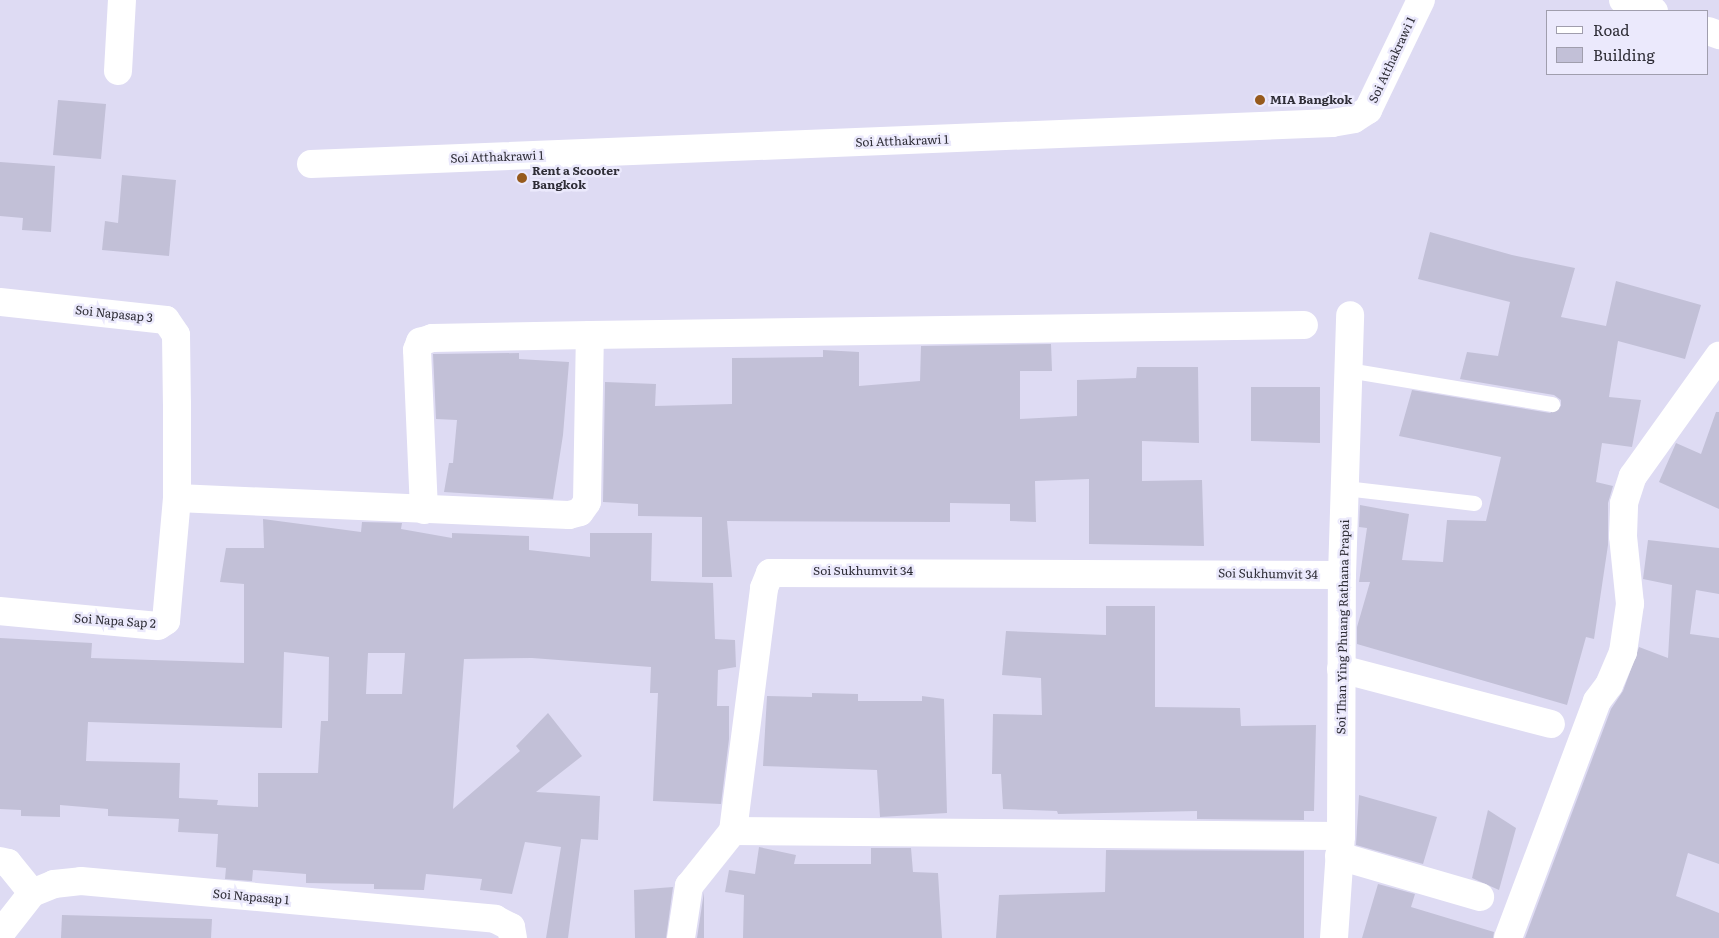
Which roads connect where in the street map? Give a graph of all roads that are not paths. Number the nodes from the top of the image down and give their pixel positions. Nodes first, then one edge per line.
1 (122, 0) edge
2 (1421, 0) edge
3 (1623, 0) edge
4 (1651, 10) edge
5 (118, 71) dead end
6 (311, 164) dead end
7 (0, 302) edge
8 (1350, 316) dead end
9 (1304, 325) dead end
10 (590, 334) junction
11 (1719, 356) edge
12 (1348, 370) junction
13 (1552, 404) dead end
14 (1345, 488) junction
15 (177, 498) junction
16 (1474, 503) dead end
17 (424, 510) junction
18 (1342, 574) junction
19 (0, 611) edge
20 (1341, 669) junction
21 (1551, 724) dead end
22 (733, 831) junction
23 (1340, 846) junction
24 (0, 861) edge
25 (32, 893) junction
26 (1480, 897) dead end
27 (0, 934) edge
28 (512, 938) edge
29 (682, 938) edge
30 (1334, 938) edge
31 (1508, 938) edge

1 - 5 street
2 - 6 street, Soi Atthakrawi 1
3 - 4 street
7 - 15 street, Soi Napasap 3
8 - 12 street, Soi Than Ying Phuang Rathana Prapai
9 - 10 street
10 - 17 street
10 - 17 street
11 - 31 street
12 - 13 lane
12 - 14 street, Soi Than Ying Phuang Rathana Prapai
14 - 16 lane
14 - 18 street, Soi Than Ying Phuang Rathana Prapai
15 - 17 street
15 - 19 street, Soi Napa Sap 2
18 - 20 street, Soi Than Ying Phuang Rathana Prapai
18 - 22 street, Soi Sukhumvit 34
20 - 21 street
20 - 23 street, Soi Than Ying Phuang Rathana Prapai
22 - 23 street
22 - 29 street
23 - 26 street
23 - 30 street, Soi Than Ying Phuang Rathana Prapai
24 - 25 street
25 - 27 street
25 - 28 street, Soi Napasap 1

